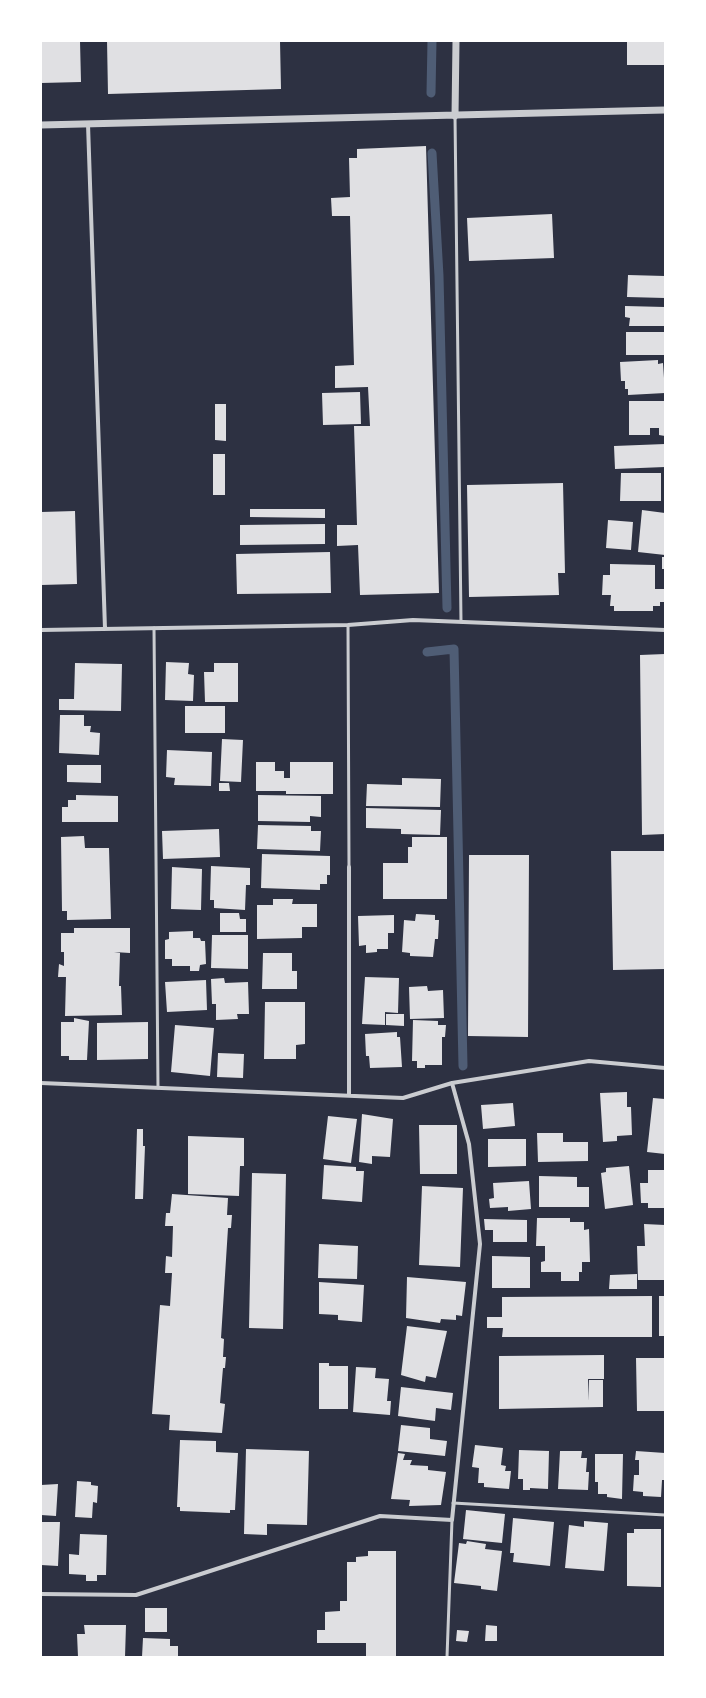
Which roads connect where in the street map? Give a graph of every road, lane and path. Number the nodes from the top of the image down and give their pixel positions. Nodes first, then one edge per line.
1 (456, 41) edge
2 (665, 110) edge
3 (454, 116) junction
4 (88, 124) junction
5 (41, 125) edge
6 (461, 622) junction
7 (348, 625) junction
8 (154, 628) junction
9 (105, 629) junction
10 (41, 630) edge
11 (665, 630) edge
12 (349, 867) joint
13 (665, 1068) edge
14 (41, 1083) edge
15 (452, 1083) junction
16 (158, 1088) junction
17 (349, 1095) junction
18 (453, 1504) junction
19 (665, 1515) edge
20 (452, 1520) junction
21 (41, 1594) edge
22 (447, 1657) edge

1 - 3 street
2 - 3 street
3 - 4 street
3 - 6 lane
4 - 5 street
4 - 9 street
6 - 7 street
6 - 11 street
7 - 8 street
7 - 12 lane
8 - 9 street
8 - 16 lane
9 - 10 street
12 - 17 street
13 - 15 street
14 - 16 street
15 - 17 street
15 - 18 street
16 - 17 street
18 - 19 lane
18 - 20 street
20 - 21 street
20 - 22 lane

